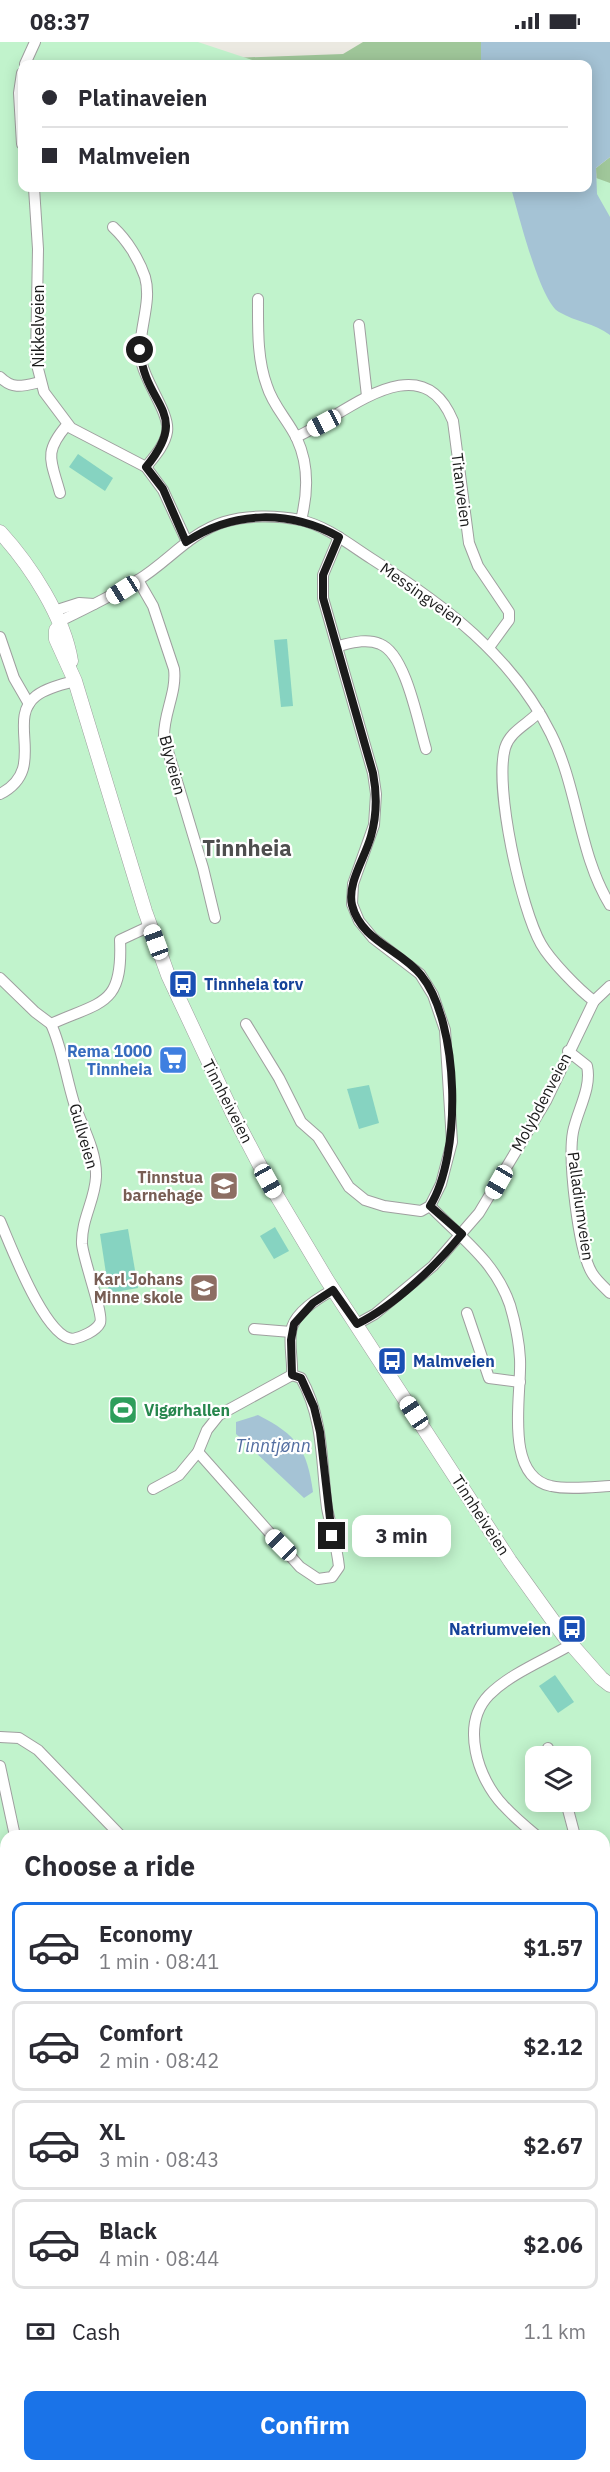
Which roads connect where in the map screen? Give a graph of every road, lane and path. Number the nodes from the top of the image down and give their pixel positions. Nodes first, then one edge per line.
1 (34, 42) edge
2 (27, 60) edge
3 (34, 192) edge
4 (113, 227) dead end
5 (258, 299) dead end
6 (359, 325) dead end
7 (0, 377) edge
8 (40, 382) junction
9 (367, 396) junction
10 (67, 425) junction
11 (296, 437) junction
12 (146, 467) junction
13 (60, 493) dead end
14 (301, 520) junction
15 (0, 532) edge
16 (339, 537) junction
17 (186, 542) junction
18 (138, 580) junction
19 (57, 620) junction
20 (0, 637) edge
21 (338, 646) junction
22 (490, 646) junction
23 (75, 681) junction
24 (29, 704) junction
25 (539, 712) junction
26 (426, 749) dead end
27 (0, 794) edge
28 (610, 905) edge
29 (215, 918) dead end
30 (150, 926) junction
31 (0, 978) edge
32 (610, 986) edge
33 (594, 1001) junction
34 (51, 1024) junction
35 (246, 1024) dead end
36 (568, 1051) junction
37 (430, 1206) junction
38 (0, 1221) edge
39 (462, 1234) junction
40 (333, 1290) junction
41 (610, 1293) edge
42 (467, 1313) dead end
43 (357, 1324) junction
44 (254, 1329) dead end
45 (291, 1332) junction
46 (292, 1375) junction
47 (520, 1382) junction
48 (198, 1452) junction
49 (610, 1486) edge
50 (153, 1489) dead end
51 (572, 1644) junction
52 (610, 1685) edge
53 (0, 1737) edge
54 (0, 1766) edge
55 (569, 1812) edge
56 (14, 1830) edge
57 (116, 1830) edge
58 (530, 1830) edge
59 (573, 1830) edge

1 - 2 street
3 - 8 street, Nikkelveien
4 - 12 street
5 - 11 street
6 - 9 street
7 - 8 street
8 - 10 street, Nikkelveien
9 - 11 street, Titanveien
9 - 22 street, Titanveien
10 - 12 street, Nikkelveien
10 - 13 street
11 - 14 street
12 - 17 street, Nikkelveien
14 - 16 street, Messingveien
14 - 17 street, Messingveien
15 - 19 street, Tinnheiveien
16 - 21 street
16 - 22 street, Messingveien
17 - 18 street, Messingveien
18 - 19 street, Messingveien
18 - 29 street, Blyveien
19 - 23 street, Tinnheiveien
20 - 24 street
21 - 26 street
21 - 37 street
22 - 25 street, Messingveien
23 - 24 street
23 - 30 street, Tinnheiveien
24 - 27 street
25 - 28 street, Messingveien
25 - 33 street
30 - 34 street
30 - 40 street, Tinnheiveien
31 - 34 street
32 - 33 street, Molybdenveien
33 - 36 street, Molybdenveien
34 - 38 street, Gullveien
35 - 37 street
36 - 39 street, Molybdenveien
36 - 41 street, Palladiumveien
37 - 39 street
39 - 43 street, Molybdenveien
39 - 47 street
40 - 43 street, Tinnheiveien
40 - 45 street
42 - 47 street
43 - 51 street, Tinnheiveien
44 - 45 street
45 - 46 street
46 - 48 street
46 - 48 street
47 - 49 street
48 - 50 street
51 - 52 street, Tinnheiveien
51 - 58 street
53 - 57 street
54 - 56 street
55 - 59 street

